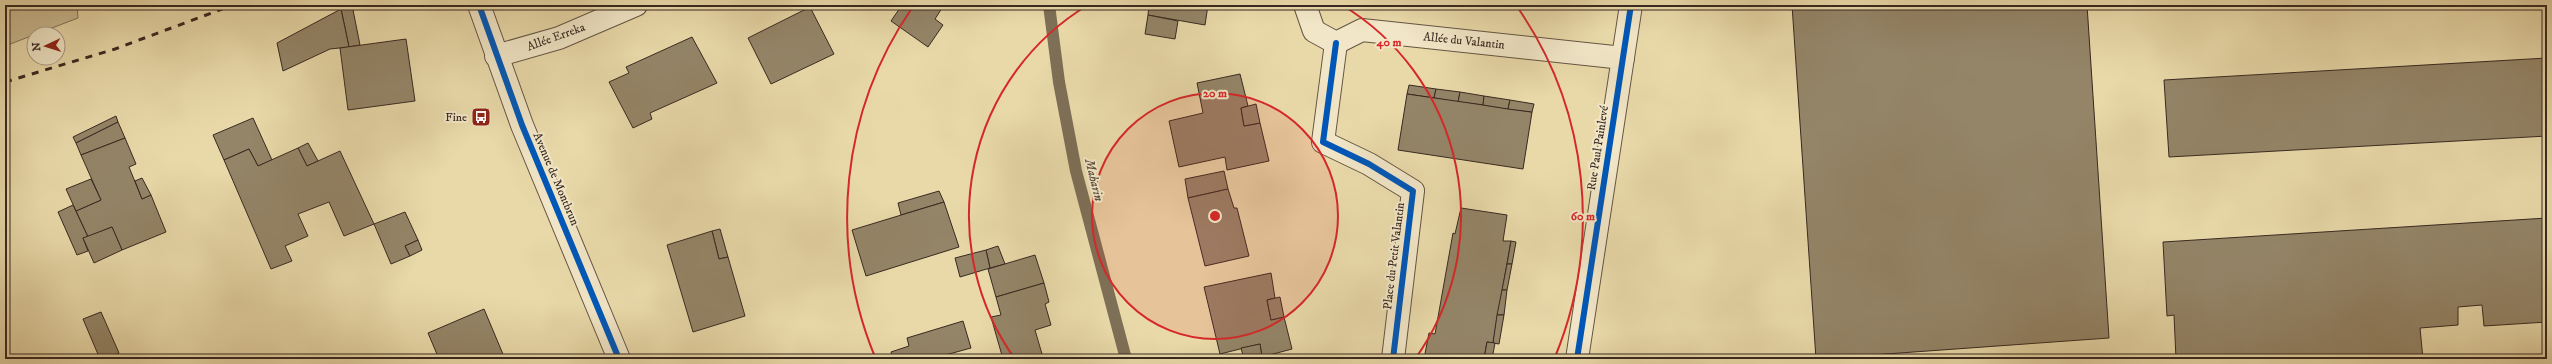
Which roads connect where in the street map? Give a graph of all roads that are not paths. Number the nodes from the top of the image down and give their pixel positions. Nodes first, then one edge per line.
1 (479, 5) edge
2 (636, 5) edge
3 (1305, 5) edge
4 (1631, 5) edge
5 (1336, 43) junction
6 (496, 56) junction
7 (1623, 58) junction
8 (619, 359) edge
9 (1393, 359) edge
10 (1577, 359) edge

1 - 6 street, Avenue de Montbrun
2 - 6 street, Allée Erreka
3 - 5 street
4 - 7 street, Rue Paul Painlevé
5 - 7 street, Allée du Valantin
5 - 9 street, Place du Petit Valantin
6 - 8 street, Avenue de Montbrun
7 - 10 street, Rue Paul Painlevé

